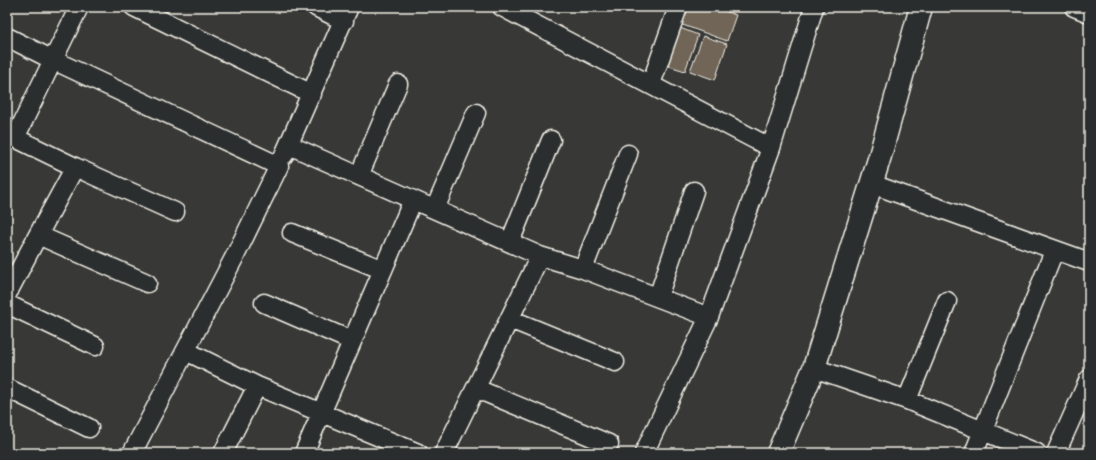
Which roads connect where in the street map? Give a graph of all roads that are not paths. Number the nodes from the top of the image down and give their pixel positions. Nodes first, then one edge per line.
1 (79, 7) edge
2 (134, 7) edge
3 (316, 7) edge
4 (502, 7) edge
5 (678, 7) edge
6 (814, 7) edge
7 (921, 7) edge
8 (1074, 7) edge
9 (1089, 13) edge
10 (346, 14) edge
11 (532, 14) edge
12 (7, 37) edge
13 (53, 60) junction
14 (398, 84) dead end
15 (650, 84) junction
16 (312, 94) junction
17 (476, 113) dead end
18 (11, 136) edge
19 (551, 140) dead end
20 (289, 145) junction
21 (771, 148) junction
22 (628, 154) dead end
23 (279, 166) junction
24 (75, 167) junction
25 (359, 176) junction
26 (872, 184) junction
27 (694, 191) dead end
28 (413, 200) junction
29 (435, 209) junction
30 (175, 212) dead end
31 (292, 233) dead end
32 (38, 235) junction
33 (510, 242) junction
34 (1054, 250) junction
35 (540, 256) junction
36 (1089, 262) edge
37 (583, 269) junction
38 (383, 270) junction
39 (147, 283) dead end
40 (7, 294) edge
41 (658, 297) junction
42 (947, 301) dead end
43 (264, 303) dead end
44 (7, 304) edge
45 (709, 317) junction
46 (510, 319) junction
47 (352, 341) junction
48 (95, 346) dead end
49 (186, 351) junction
50 (615, 362) dead end
51 (814, 368) junction
52 (1089, 378) edge
53 (257, 386) junction
54 (7, 388) edge
55 (477, 389) junction
56 (907, 400) junction
57 (320, 414) junction
58 (90, 428) dead end
59 (984, 431) junction
60 (608, 444) dead end
61 (395, 449) edge
62 (132, 453) edge
63 (223, 453) edge
64 (304, 453) edge
65 (418, 453) edge
66 (444, 453) edge
67 (644, 453) edge
68 (778, 453) edge
69 (974, 453) edge
70 (1037, 453) edge
71 (1056, 453) edge

1 - 13 street
2 - 16 street
3 - 10 street
4 - 11 street
5 - 15 street
6 - 21 street
7 - 26 street
8 - 9 street
10 - 16 street
11 - 15 street
12 - 13 street
13 - 18 street
13 - 23 street
14 - 25 street
15 - 21 street
16 - 20 street
17 - 29 street
18 - 24 street
19 - 33 street
20 - 23 street
20 - 25 street
21 - 45 street
22 - 37 street
23 - 49 street
24 - 30 street
24 - 32 street
25 - 28 street
26 - 34 street
26 - 51 street
27 - 41 street
28 - 29 street
28 - 38 street
29 - 33 street
31 - 38 street
32 - 39 street
32 - 40 street
33 - 35 street
34 - 36 street
34 - 59 street
35 - 37 street
35 - 46 street
37 - 41 street
38 - 47 street
41 - 45 street
42 - 56 street
43 - 47 street
44 - 48 street
45 - 67 street
46 - 50 street
46 - 55 street
47 - 57 street
49 - 53 street
49 - 62 street
51 - 56 street
51 - 68 street
52 - 71 street
53 - 57 street
53 - 63 street
54 - 58 street
55 - 60 street
55 - 66 street
56 - 59 street
57 - 61 street
57 - 64 street
59 - 69 street
59 - 70 street
61 - 65 street

